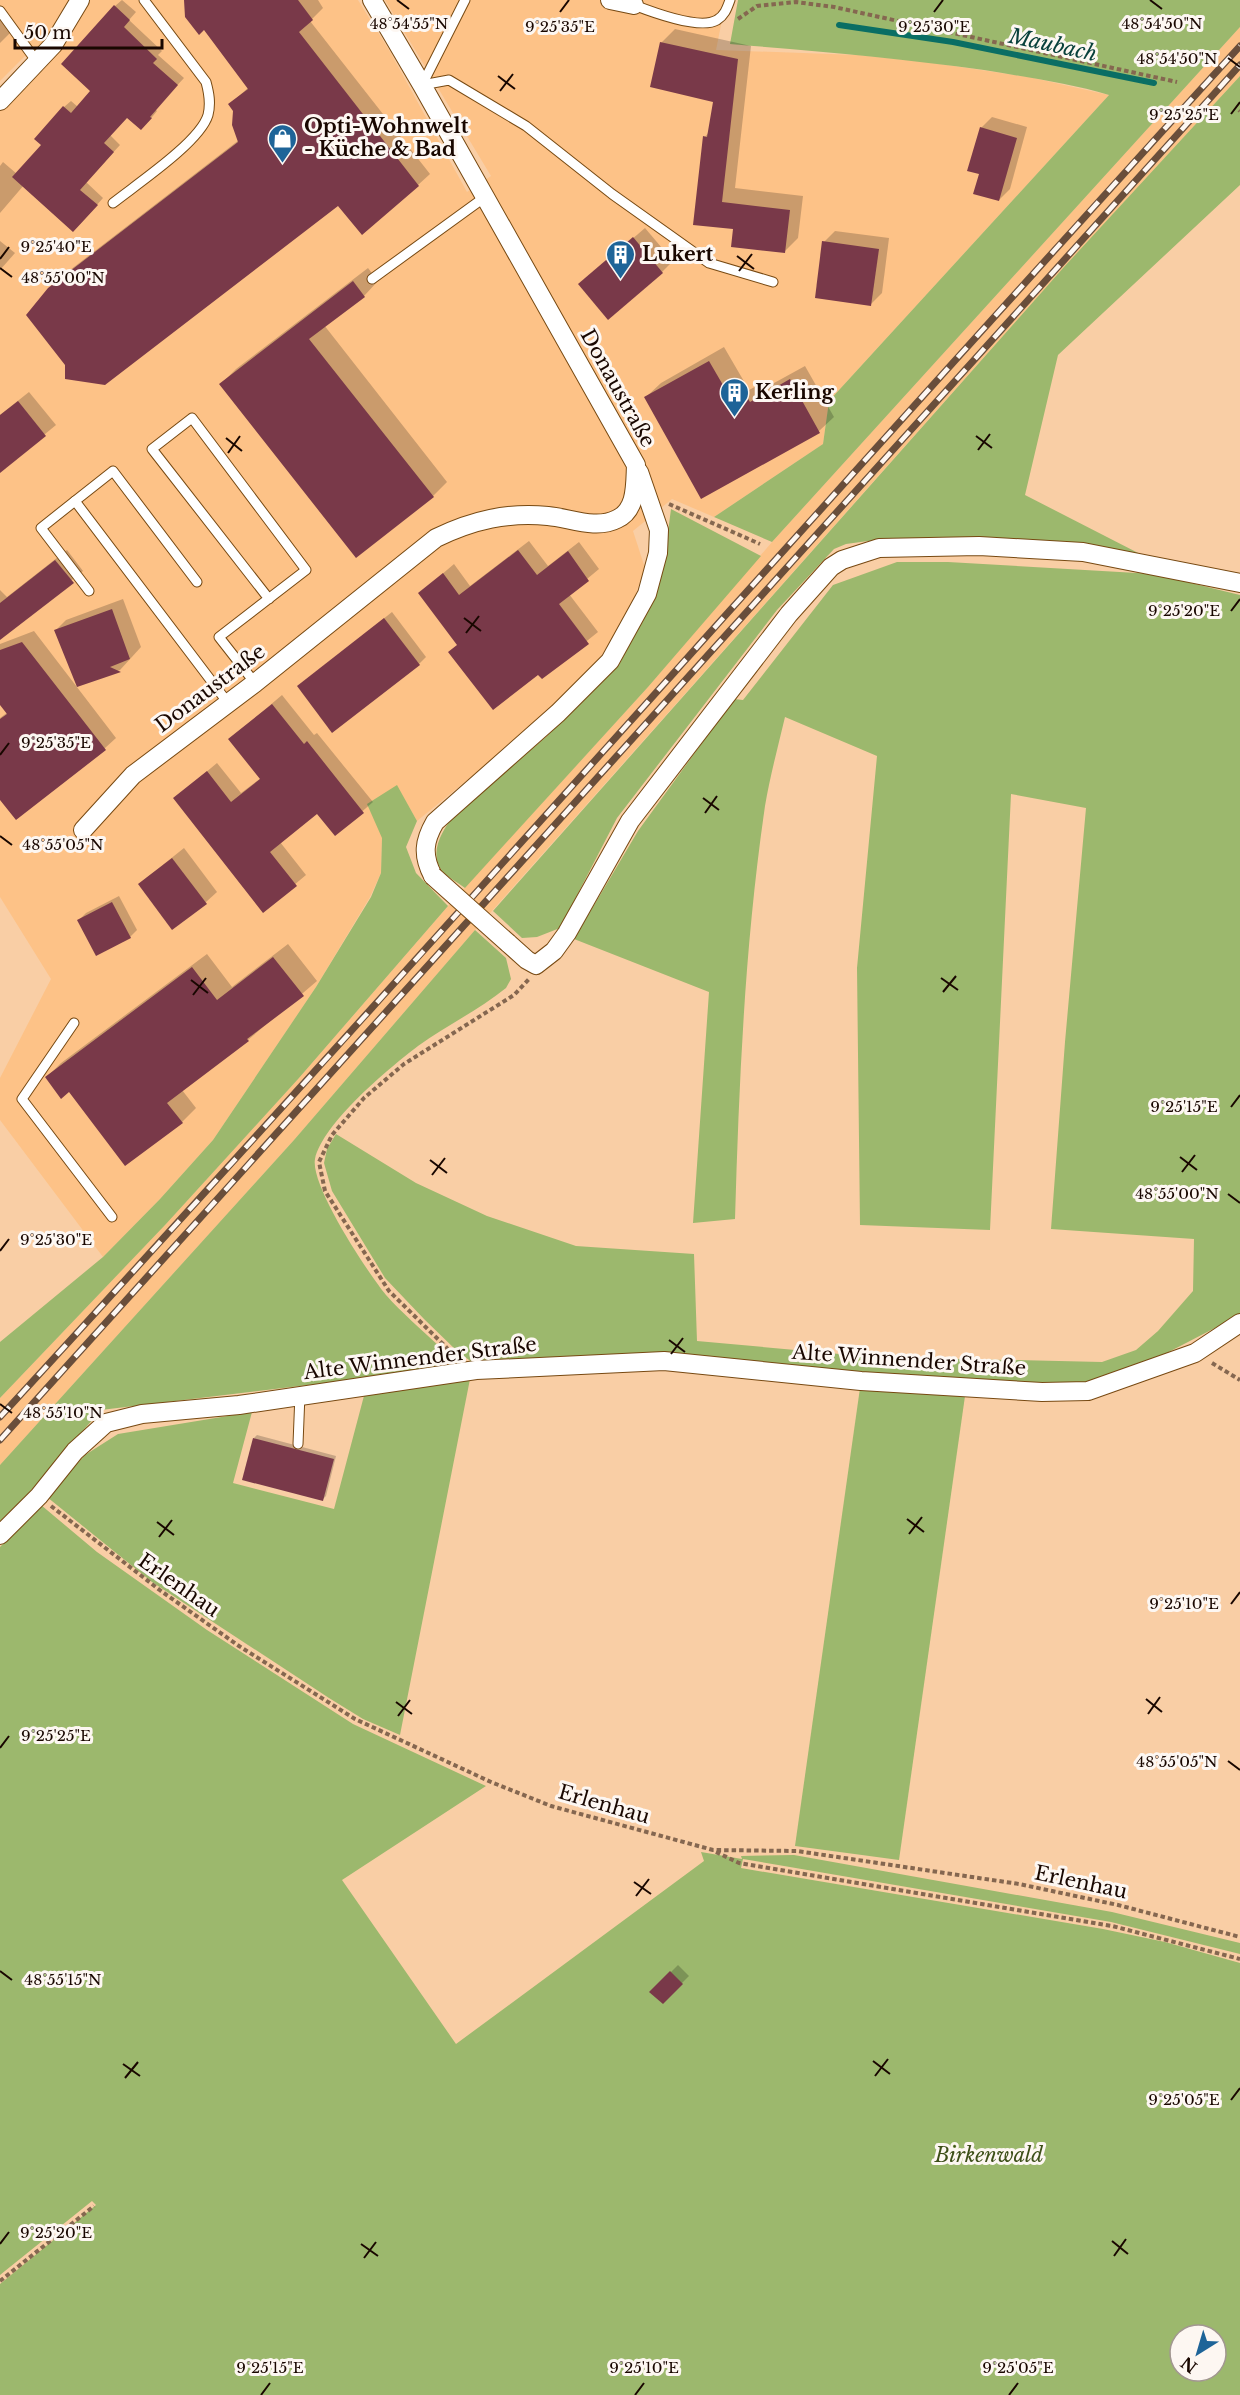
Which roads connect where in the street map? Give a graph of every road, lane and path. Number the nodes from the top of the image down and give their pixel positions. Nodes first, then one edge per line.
1 (80, 0) edge
2 (144, 0) edge
3 (372, 0) edge
4 (465, 0) edge
5 (610, 0) edge
6 (730, 0) edge
7 (634, 5) joint
8 (0, 11) edge
9 (732, 24) dead end
10 (37, 62) junction
11 (1177, 82) dead end
12 (423, 84) junction
13 (0, 101) edge
14 (485, 197) junction
15 (113, 203) dead end
16 (372, 279) dead end
17 (773, 282) dead end
18 (636, 465) junction
19 (647, 495) junction
20 (75, 501) junction
21 (760, 544) dead end
22 (196, 582) dead end
23 (1240, 583) edge
24 (88, 591) dead end
25 (269, 599) junction
26 (255, 683) junction
27 (228, 703) junction
28 (83, 831) dead end
29 (536, 965) junction
30 (74, 1023) dead end
31 (112, 1217) dead end
32 (1240, 1323) edge
33 (1196, 1353) junction
34 (464, 1372) junction
35 (1240, 1380) edge
36 (300, 1394) junction
37 (298, 1444) dead end
38 (39, 1496) junction
39 (0, 1535) edge
40 (713, 1850) junction
41 (1240, 1937) edge
42 (1240, 1959) edge
43 (94, 2205) dead end
44 (0, 2281) edge

1 - 10 street
2 - 15 lane
3 - 12 street, Donaustraße
4 - 12 lane
5 - 7 street
6 - 7 lane
8 - 10 lane
9 - 11 path
10 - 13 street
12 - 14 street, Donaustraße
12 - 17 lane
14 - 16 lane
14 - 18 street, Donaustraße
18 - 19 street
18 - 26 street, Donaustraße
19 - 21 path
19 - 29 street, bridge
20 - 22 lane
20 - 24 lane
20 - 27 lane
23 - 29 street
25 - 25 lane
25 - 26 lane
26 - 27 street, Donaustraße
27 - 28 street, Donaustraße
29 - 34 path
30 - 31 lane
32 - 33 street, Alte Winnender Straße
33 - 34 street, Alte Winnender Straße
33 - 35 path
34 - 36 street, Alte Winnender Straße
36 - 37 lane
36 - 38 street, Alte Winnender Straße
38 - 39 street, Alte Winnender Straße
38 - 40 path, Erlenhau
40 - 41 path, Erlenhau
40 - 42 path
43 - 44 path

